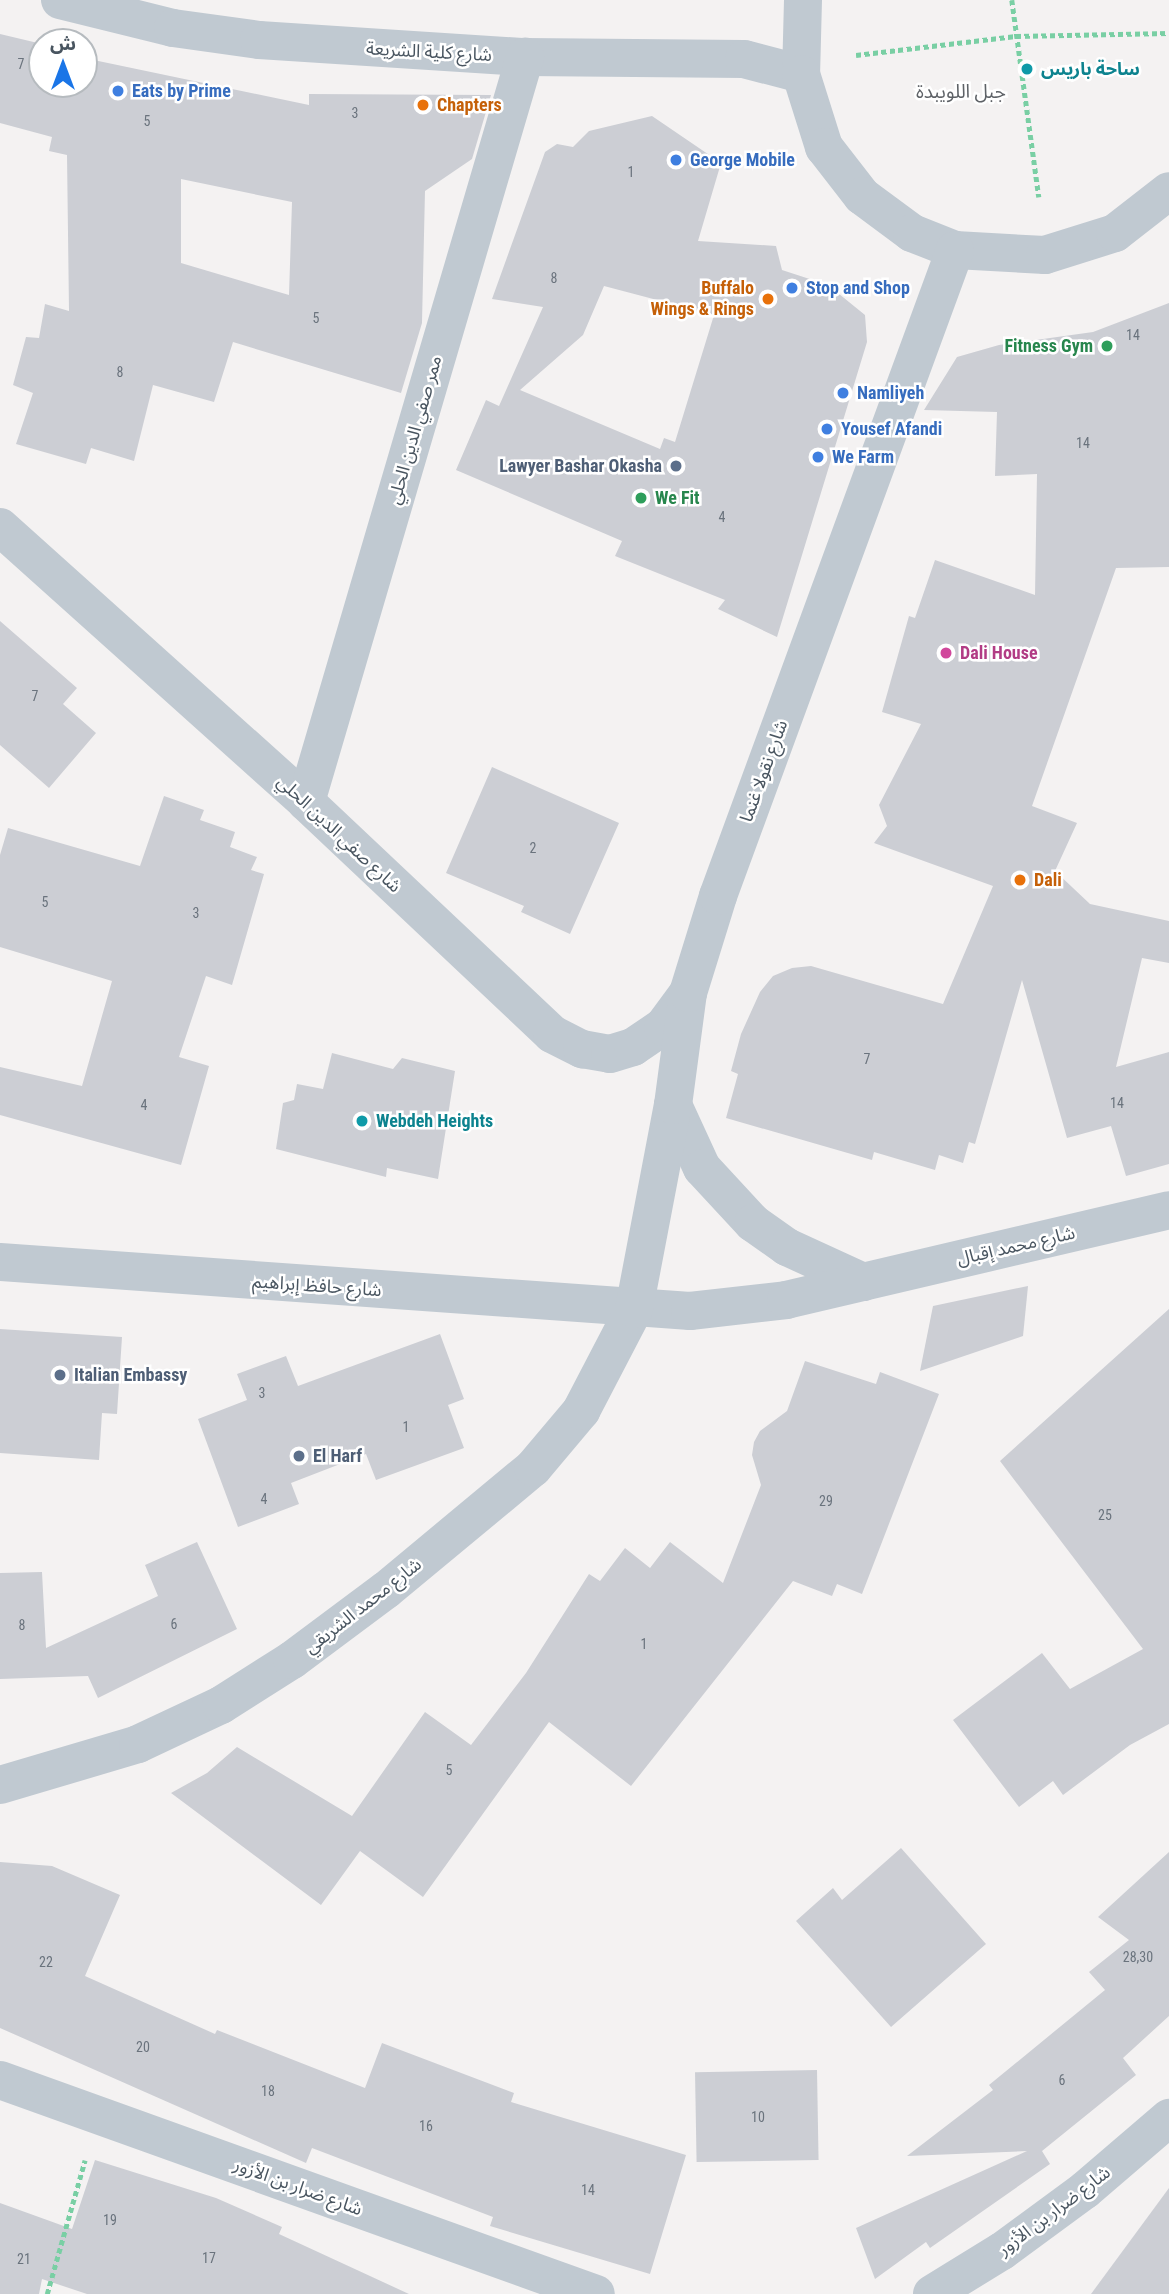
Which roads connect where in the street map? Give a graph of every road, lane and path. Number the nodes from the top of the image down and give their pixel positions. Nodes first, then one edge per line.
1 (60, 0) edge
2 (803, 0) edge
3 (1012, 0) edge
4 (1169, 33) edge
5 (1016, 36) junction
6 (856, 55) dead end
7 (524, 57) junction
8 (801, 74) junction
9 (1169, 191) edge
10 (1039, 197) dead end
11 (955, 250) junction
12 (0, 527) edge
13 (306, 802) junction
14 (688, 993) junction
15 (673, 1105) junction
16 (1169, 1210) edge
17 (0, 1262) edge
18 (863, 1282) junction
19 (634, 1308) junction
20 (0, 1785) edge
21 (0, 2080) edge
22 (99, 2115) junction
23 (1169, 2118) edge
24 (47, 2294) edge
25 (596, 2294) edge
26 (932, 2294) edge

1 - 7 street, شارع كلية الشريعة
2 - 8 street
3 - 5 path
4 - 5 path
5 - 6 path
5 - 10 path
7 - 8 street, شارع كلية الشريعة
7 - 13 street, ممر صفي الدين الحلي
8 - 11 street
9 - 11 street
11 - 14 street, شارع نقولا غنما
12 - 13 street, شارع صفي الدين الحلي
13 - 14 street, شارع صفي الدين الحلي
14 - 15 street, شارع نقولا غنما
15 - 18 street
15 - 19 street, شارع نقولا غنما
16 - 18 street, شارع محمد إقبال
17 - 19 street, شارع حافظ إبراهيم
18 - 19 street, شارع محمد إقبال
19 - 20 street, شارع محمد الشريقي
21 - 22 street, شارع ضرار بن الأزور
22 - 24 path
22 - 25 street, شارع ضرار بن الأزور
23 - 26 street, شارع ضرار بن الأزور

